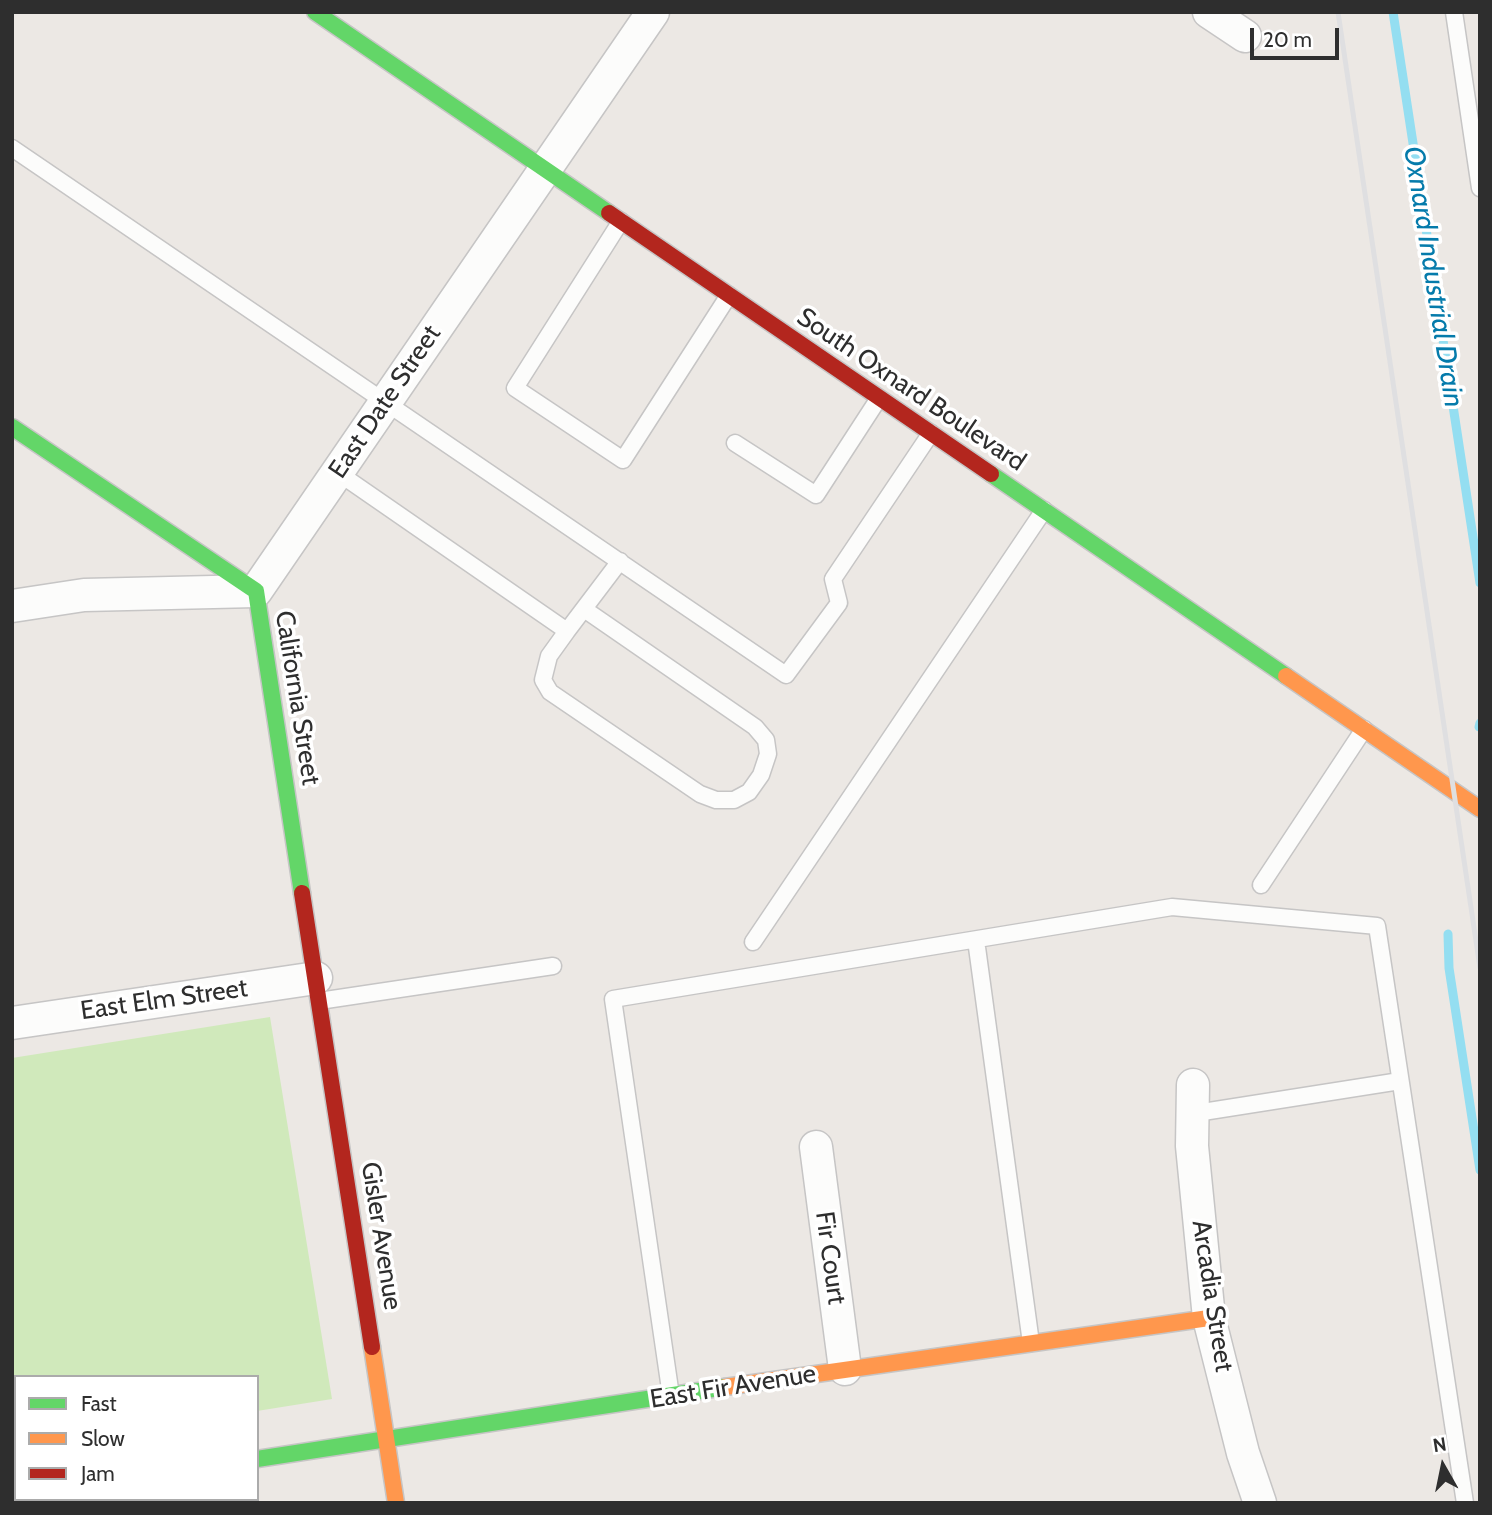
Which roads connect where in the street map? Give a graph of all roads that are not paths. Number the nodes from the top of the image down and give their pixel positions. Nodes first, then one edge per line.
1 (315, 12) edge
2 (653, 12) edge
3 (1209, 12) edge
4 (1454, 12) edge
5 (1245, 36) dead end
6 (12, 148) edge
7 (1478, 164) edge
8 (545, 169) junction
9 (1480, 188) edge
10 (621, 221) junction
11 (729, 295) junction
12 (879, 398) junction
13 (386, 401) junction
14 (12, 427) edge
15 (931, 433) junction
16 (735, 443) dead end
17 (337, 472) junction
18 (1044, 510) junction
19 (620, 561) junction
20 (256, 591) junction
21 (12, 606) edge
22 (584, 609) junction
23 (567, 631) junction
24 (1364, 729) junction
25 (1480, 809) edge
26 (1261, 885) dead end
27 (976, 940) junction
28 (753, 942) dead end
29 (553, 966) dead end
30 (317, 989) junction
31 (12, 1023) edge
32 (1400, 1081) junction
33 (1192, 1099) joint
34 (816, 1147) dead end
35 (1209, 1318) junction
36 (1031, 1344) junction
37 (845, 1369) junction
38 (671, 1398) junction
39 (388, 1439) junction
40 (259, 1459) edge
41 (396, 1503) edge
42 (1260, 1503) edge
43 (1465, 1503) edge

1 - 8 street, South Oxnard Boulevard
2 - 8 street, East Date Street
3 - 5 street
4 - 7 lane
6 - 13 lane
7 - 9 lane
8 - 10 street, South Oxnard Boulevard
8 - 13 street, East Date Street
10 - 11 street, South Oxnard Boulevard
10 - 11 lane
11 - 12 street, South Oxnard Boulevard
12 - 15 street, South Oxnard Boulevard
12 - 16 lane
13 - 17 street, East Date Street
13 - 19 lane
14 - 20 street, California Street
15 - 18 street, South Oxnard Boulevard
15 - 19 lane
17 - 20 street, East Date Street
17 - 23 lane
18 - 24 street, South Oxnard Boulevard
18 - 28 lane
19 - 22 lane
20 - 21 street
20 - 30 street, California Street
22 - 23 lane
22 - 23 lane
24 - 25 street, South Oxnard Boulevard
24 - 26 lane
27 - 32 lane
27 - 36 lane
27 - 38 lane
29 - 30 lane
30 - 31 street, East Elm Street
30 - 39 street, Gisler Avenue
32 - 33 lane
32 - 43 lane
33 - 35 street, Arcadia Street
34 - 37 street, Fir Court
35 - 36 street, East Fir Avenue
35 - 42 street, Arcadia Street
36 - 37 street, East Fir Avenue
37 - 38 street, East Fir Avenue
38 - 39 street, East Fir Avenue
39 - 40 street, East Fir Avenue
39 - 41 street, Gisler Avenue

